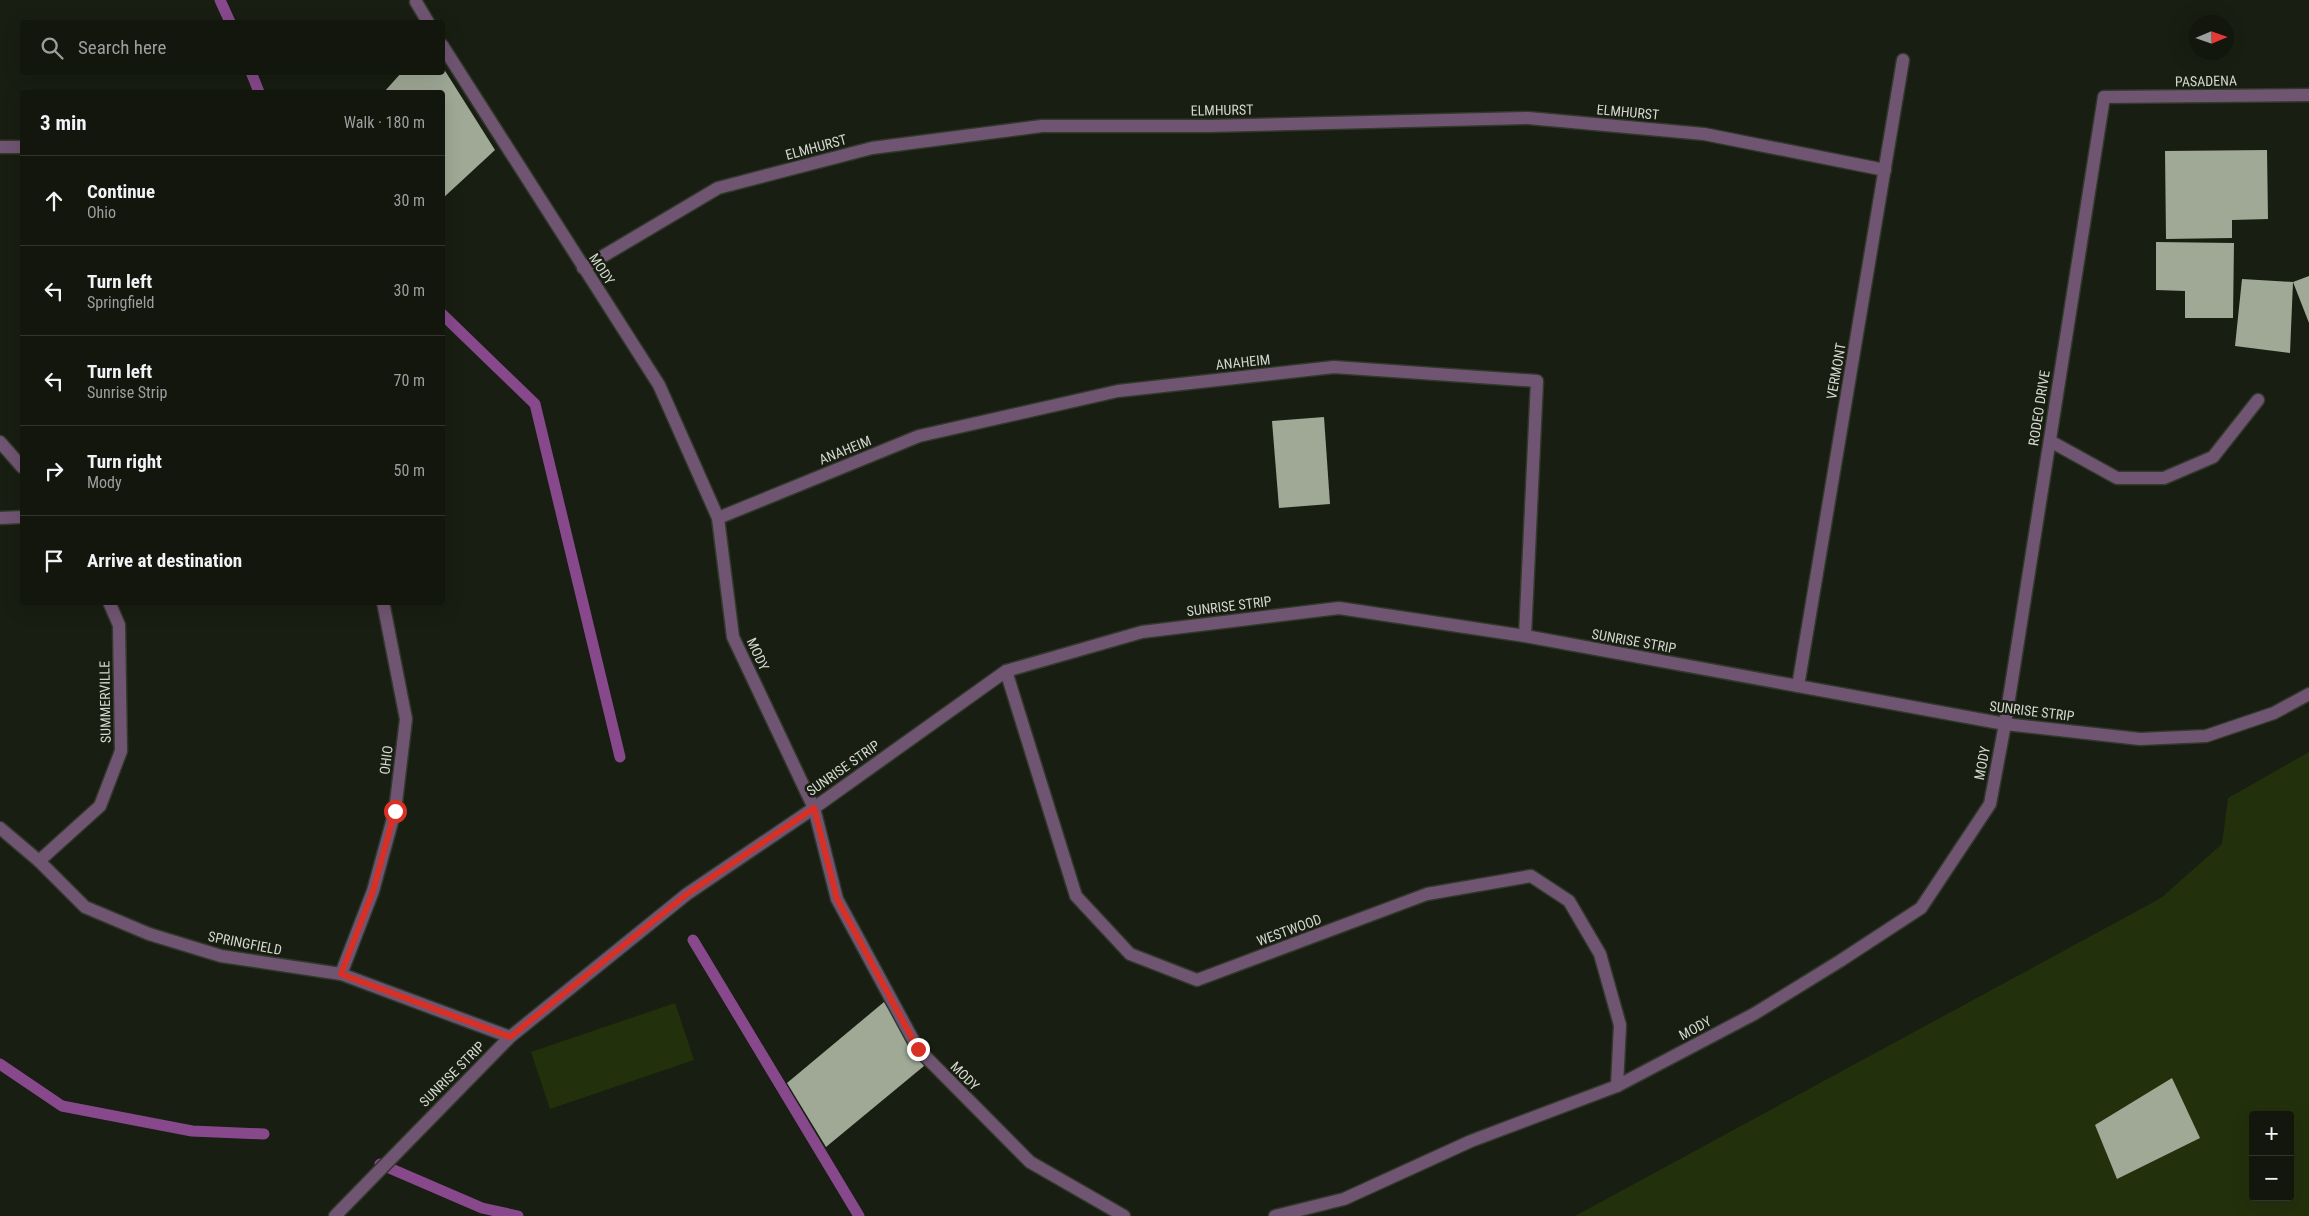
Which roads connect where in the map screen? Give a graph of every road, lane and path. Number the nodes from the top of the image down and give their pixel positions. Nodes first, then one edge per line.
1 (416, 2) dead end
2 (427, 20) edge
3 (445, 50) edge
4 (1903, 60) dead end
5 (2309, 95) edge
6 (2104, 97) joint
7 (0, 147) edge
8 (20, 147) edge
9 (1884, 170) junction
10 (583, 268) junction
11 (2258, 400) dead end
12 (2050, 441) junction
13 (0, 442) edge
14 (20, 465) edge
15 (20, 517) edge
16 (0, 518) edge
17 (718, 518) junction
18 (110, 605) edge
19 (384, 605) edge
20 (1525, 636) junction
21 (1006, 671) junction
22 (1798, 686) junction
23 (2309, 694) edge
24 (2005, 724) junction
25 (814, 808) junction
26 (0, 828) edge
27 (39, 861) junction
28 (341, 974) junction
29 (510, 1037) junction
30 (1617, 1086) junction
31 (335, 1216) edge
32 (1124, 1216) edge
33 (1275, 1216) edge

1 - 2 street
3 - 10 street, MODY
4 - 9 street, VERMONT
5 - 6 street, PASADENA
6 - 12 street, RODEO DRIVE
7 - 8 street
9 - 10 street, ELMHURST
9 - 22 street, VERMONT
10 - 17 street, MODY
11 - 12 street
12 - 24 street, RODEO DRIVE
13 - 14 street
15 - 16 street
17 - 20 street, ANAHEIM
17 - 25 street, MODY
18 - 27 street, SUMMERVILLE
19 - 28 street, OHIO
20 - 21 street, SUNRISE STRIP
20 - 22 street, SUNRISE STRIP
21 - 25 street, SUNRISE STRIP
21 - 30 street, WESTWOOD
22 - 24 street, SUNRISE STRIP
23 - 24 street, SUNRISE STRIP
24 - 30 street, MODY
25 - 29 street, SUNRISE STRIP
25 - 32 street, MODY
26 - 27 street, SPRINGFIELD
27 - 28 street, SPRINGFIELD
28 - 29 street, SPRINGFIELD
29 - 31 street, SUNRISE STRIP
30 - 33 street, MODY

